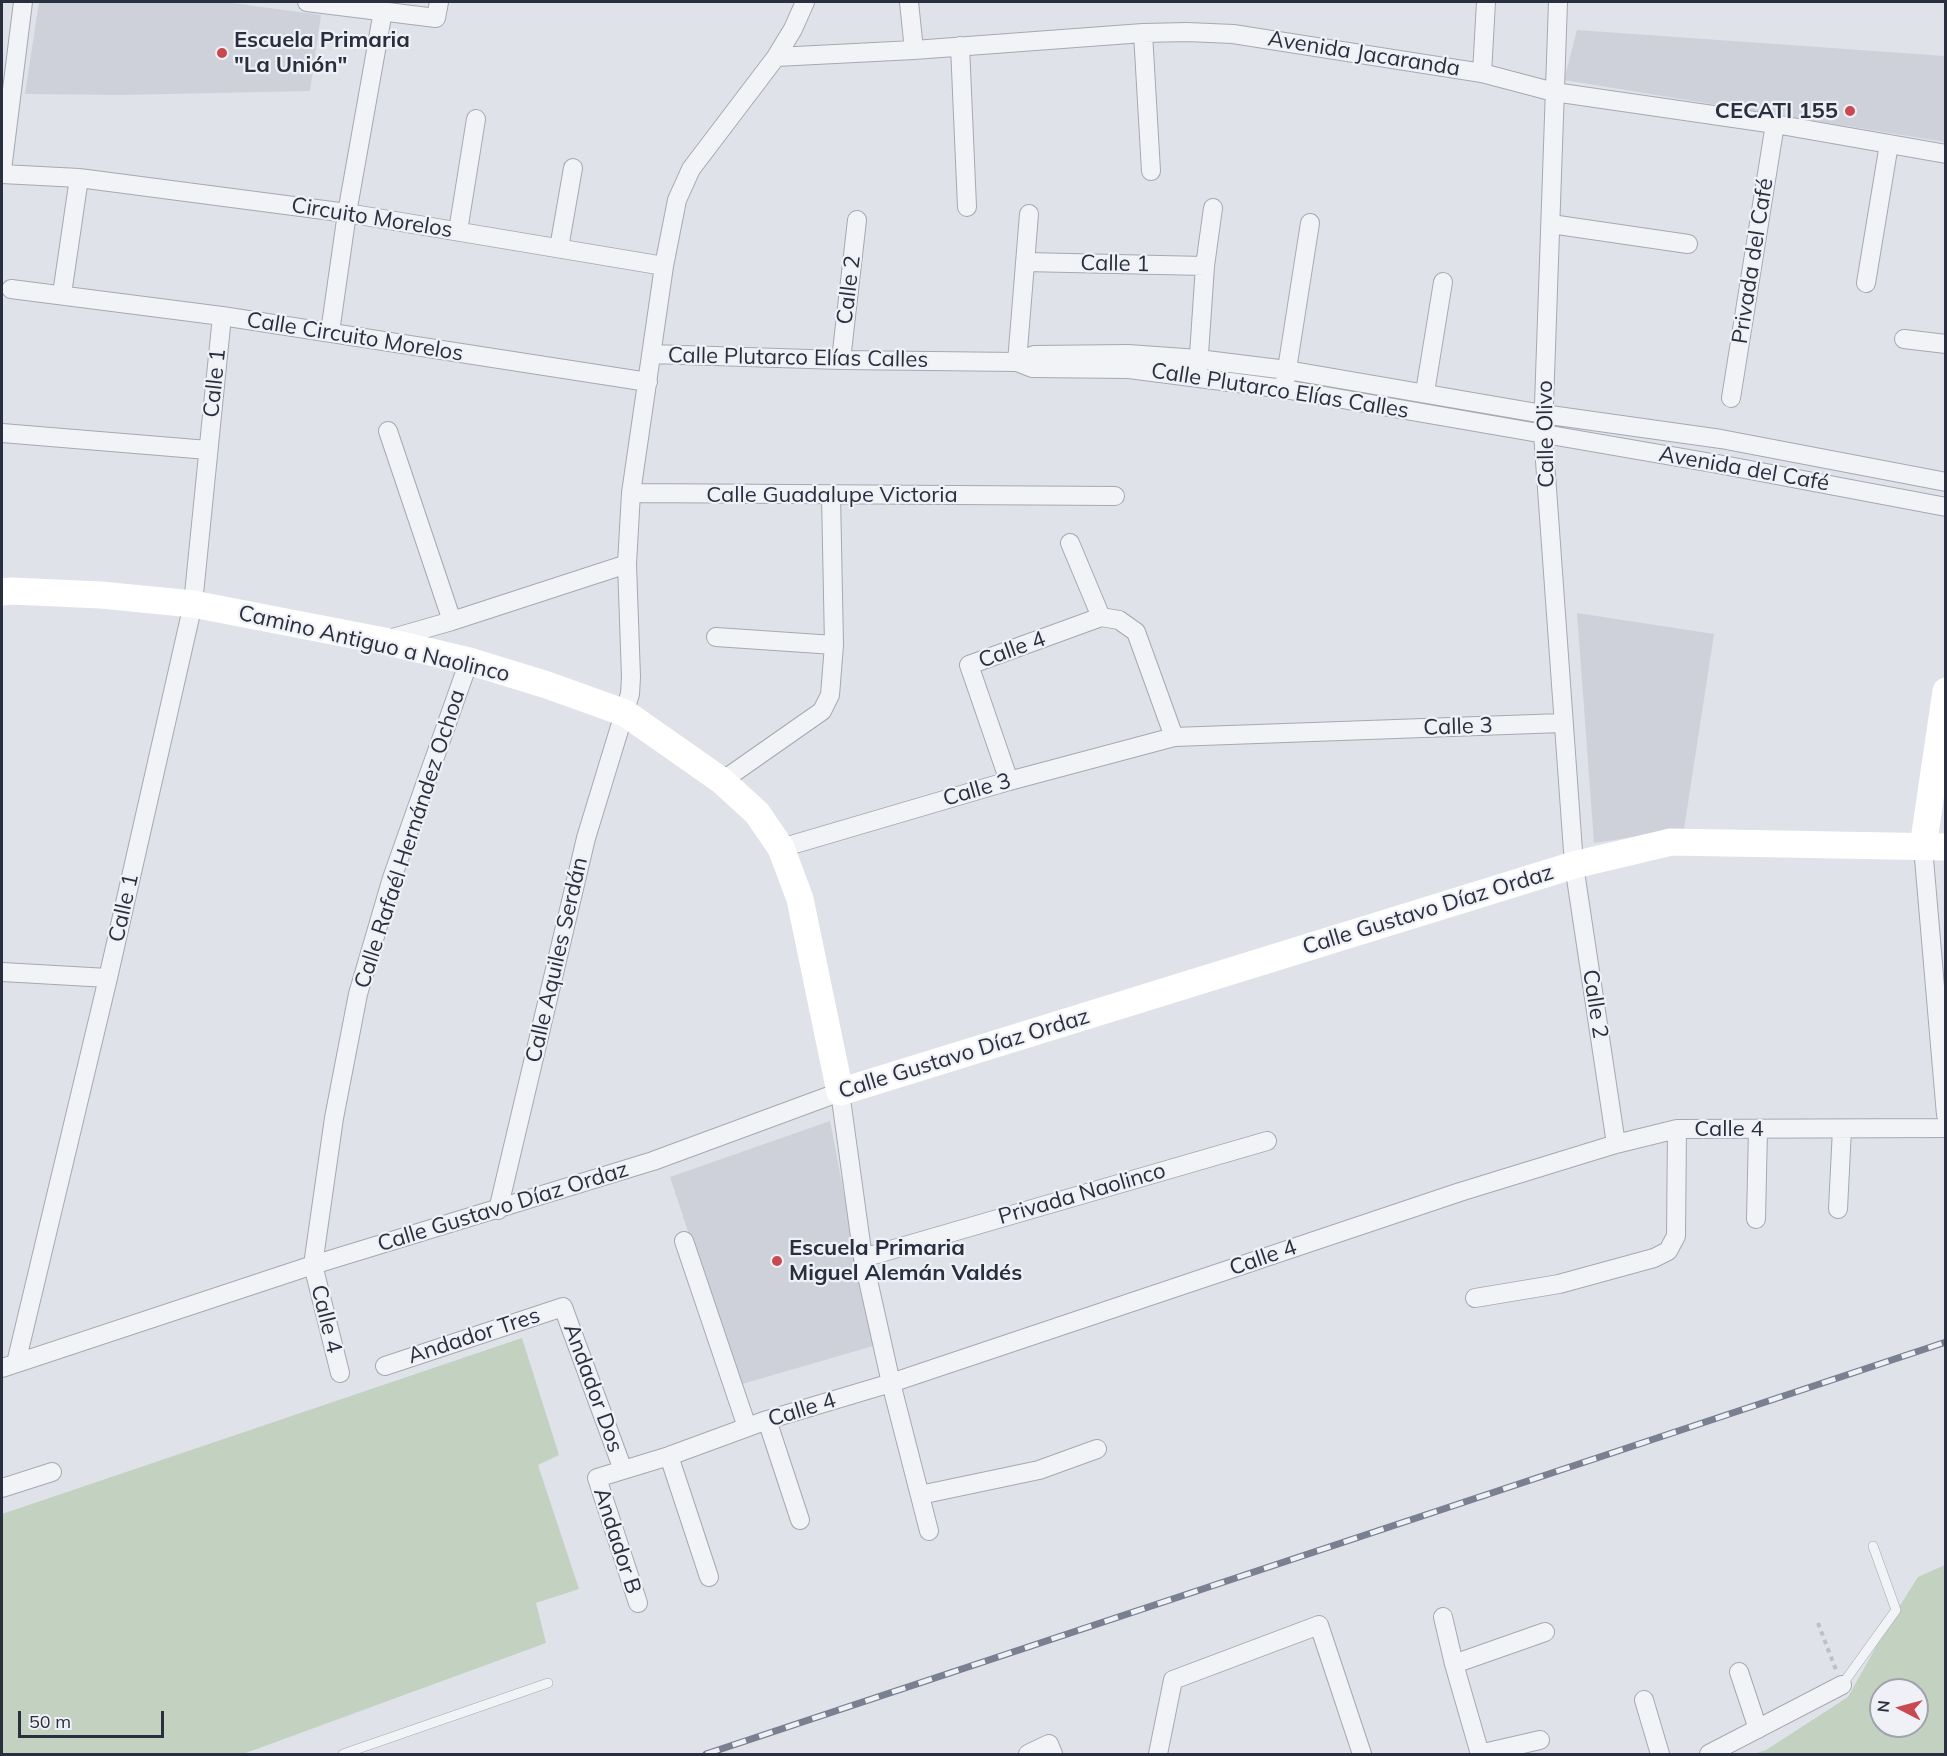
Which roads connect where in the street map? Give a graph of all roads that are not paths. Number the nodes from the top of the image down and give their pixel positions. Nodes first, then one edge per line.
1 (23, 2) edge
2 (307, 2) edge
3 (805, 2) edge
4 (909, 2) edge
5 (1486, 2) edge
6 (1558, 2) edge
7 (437, 10) edge
8 (383, 11) junction
9 (1143, 33) junction
10 (960, 46) junction
11 (914, 50) junction
12 (776, 57) junction
13 (1482, 73) junction
14 (1554, 92) junction
15 (5, 117) edge
16 (476, 119) dead end
17 (1775, 124) junction
18 (1889, 144) junction
19 (1946, 154) edge
20 (573, 168) dead end
21 (1151, 171) dead end
22 (2, 172) edge
23 (79, 178) junction
24 (967, 207) dead end
25 (1213, 208) dead end
26 (347, 213) junction
27 (1029, 214) dead end
28 (857, 220) dead end
29 (1310, 223) dead end
30 (1551, 225) junction
31 (458, 231) junction
32 (1688, 244) dead end
33 (559, 248) junction
34 (1025, 262) junction
35 (664, 266) junction
36 (1205, 266) junction
37 (1443, 282) dead end
38 (1866, 283) dead end
39 (11, 289) dead end
40 (62, 294) junction
41 (222, 316) junction
42 (330, 332) junction
43 (1904, 339) dead end
44 (1946, 344) edge
45 (651, 354) junction
46 (1198, 359) junction
47 (841, 360) junction
48 (1017, 362) junction
49 (1287, 370) junction
50 (1197, 377) junction
51 (648, 382) junction
52 (1284, 389) junction
53 (1425, 392) junction
54 (1731, 398) dead end
55 (1543, 414) junction
56 (388, 430) dead end
57 (2, 433) edge
58 (1543, 433) junction
59 (1721, 440) junction
60 (208, 450) junction
61 (1718, 464) junction
62 (1946, 482) edge
63 (631, 493) junction
64 (831, 495) junction
65 (1115, 496) dead end
66 (1946, 507) edge
67 (1070, 543) dead end
68 (627, 564) junction
69 (2, 592) edge
70 (193, 604) junction
71 (1101, 617) junction
72 (452, 621) junction
73 (717, 637) dead end
74 (384, 641) junction
75 (834, 645) junction
76 (469, 661) junction
77 (1946, 691) edge
78 (625, 713) junction
79 (1562, 723) junction
80 (1173, 737) junction
81 (722, 780) junction
82 (1009, 781) junction
83 (1934, 847) edge
84 (781, 848) junction
85 (1574, 865) junction
86 (2, 972) edge
87 (108, 978) junction
88 (840, 1092) junction
89 (1946, 1115) edge
90 (1946, 1128) edge
91 (1677, 1129) junction
92 (1758, 1129) junction
93 (1842, 1129) junction
94 (1267, 1141) dead end
95 (1616, 1144) junction
96 (1838, 1209) dead end
97 (498, 1210) junction
98 (1756, 1219) dead end
99 (684, 1241) dead end
100 (863, 1258) junction
101 (313, 1265) junction
102 (1475, 1298) dead end
103 (563, 1307) joint
104 (9, 1365) edge
105 (385, 1366) dead end
106 (340, 1373) dead end
107 (891, 1383) junction
108 (767, 1420) junction
109 (747, 1427) junction
110 (1097, 1449) dead end
111 (669, 1456) junction
112 (623, 1470) junction
113 (52, 1472) dead end
114 (597, 1478) joint
115 (2, 1488) edge
116 (920, 1495) junction
117 (800, 1520) dead end
118 (929, 1531) dead end
119 (1873, 1546) dead end
120 (709, 1577) dead end
121 (638, 1603) dead end
122 (1443, 1617) dead end
123 (1545, 1632) dead end
124 (1454, 1664) junction
125 (1739, 1672) dead end
126 (548, 1683) dead end
127 (1842, 1685) joint
128 (1644, 1700) dead end
129 (1758, 1729) junction
130 (1540, 1740) dead end
131 (1480, 1754) edge
132 (343, 1755) edge
133 (1028, 1755) edge
134 (1053, 1755) edge
135 (1158, 1755) edge
136 (1362, 1755) edge
137 (1660, 1755) edge
138 (1709, 1755) edge

1 - 15 street
2 - 8 street
3 - 12 street, Calle Aquiles Serdán
4 - 11 street
5 - 13 street
6 - 14 street, Calle Olivo
7 - 8 street
8 - 26 street
9 - 10 street, Avenida Jacaranda
9 - 13 street, Avenida Jacaranda
9 - 21 street
10 - 11 street, Avenida Jacaranda
10 - 24 street
11 - 12 street, Avenida Jacaranda
12 - 35 street, Calle Aquiles Serdán
13 - 14 street, Avenida Jacaranda
14 - 17 street, Avenida Jacaranda
14 - 30 street, Calle Olivo
15 - 22 street
16 - 31 street
17 - 18 street, Avenida Jacaranda
17 - 54 street, Privada del Café
18 - 19 street, Avenida Jacaranda
18 - 38 street
20 - 33 street
22 - 23 street, Circuito Morelos
23 - 26 street, Circuito Morelos
23 - 40 street
25 - 36 street
26 - 31 street, Circuito Morelos
26 - 42 street
27 - 34 street
28 - 47 street, Calle 2
29 - 49 street
30 - 32 street
30 - 55 street, Calle Olivo
31 - 33 street, Circuito Morelos
33 - 35 street, Circuito Morelos
34 - 36 street, Calle 1
34 - 48 street
35 - 45 street, Calle Aquiles Serdán
36 - 46 street
37 - 53 street
39 - 40 street, Calle Circuito Morelos
40 - 41 street, Calle Circuito Morelos
41 - 42 street, Calle Circuito Morelos
41 - 60 street, Calle 1
42 - 51 street, Calle Circuito Morelos
43 - 44 street
45 - 47 street, Calle Plutarco Elías Calles
45 - 51 street, Calle Aquiles Serdán
46 - 48 street, Calle Plutarco Elías Calles
46 - 49 street, Calle Plutarco Elías Calles
46 - 50 street
47 - 48 street, Calle Plutarco Elías Calles
48 - 50 street, Calle Plutarco Elías Calles
49 - 52 street
49 - 53 street, Calle Plutarco Elías Calles
50 - 52 street, Calle Plutarco Elías Calles
51 - 63 street, Calle Aquiles Serdán
52 - 58 street, Calle Plutarco Elías Calles
53 - 55 street, Calle Plutarco Elías Calles
55 - 58 street, Calle Olivo
55 - 59 street, Avenida del Café
56 - 72 street
57 - 60 street, Calle 1
58 - 61 street, Avenida del Café
58 - 79 street, Calle Olivo
59 - 61 street
59 - 62 street, Avenida del Café
60 - 70 street, Calle 1
61 - 66 street, Avenida del Café
63 - 64 street, Calle Guadalupe Victoria
63 - 68 street, Calle Aquiles Serdán
64 - 65 street, Calle Guadalupe Victoria
64 - 75 street
67 - 71 street
68 - 72 street
68 - 78 street, Calle Aquiles Serdán
69 - 70 main road, Camino Antiguo a Naolinco
70 - 74 main road, Camino Antiguo a Naolinco
70 - 87 street, Calle 1
71 - 80 street
71 - 82 street, Calle 4
72 - 74 street
73 - 75 street
74 - 76 main road, Camino Antiguo a Naolinco
75 - 81 street
76 - 78 main road, Camino Antiguo a Naolinco
76 - 101 street, Calle Rafaél Hernández Ochoa
77 - 83 main road
78 - 81 main road, Camino Antiguo a Naolinco
78 - 97 street, Calle Aquiles Serdán
79 - 80 street, Calle 3
79 - 85 street, Calle Olivo
80 - 82 street, Calle 3
81 - 84 main road, Camino Antiguo a Naolinco
82 - 84 street, Calle 3
83 - 85 main road, Calle Gustavo Díaz Ordaz
83 - 89 street
84 - 88 main road, Camino Antiguo a Naolinco
85 - 88 main road, Calle Gustavo Díaz Ordaz
85 - 95 street, Calle 2
86 - 87 street
87 - 104 street, Calle 1
88 - 97 street, Calle Gustavo Díaz Ordaz
88 - 100 street, Camino Antiguo a Naolinco
90 - 93 street, Calle 4
91 - 92 street, Calle 4
91 - 95 street, Calle 4
91 - 102 street
92 - 93 street, Calle 4
92 - 98 street
93 - 96 street
94 - 100 street, Privada Naolinco
95 - 107 street, Calle 4
97 - 101 street, Calle Gustavo Díaz Ordaz
99 - 109 street
100 - 107 street, Camino Antiguo a Naolinco
101 - 104 street, Calle Gustavo Díaz Ordaz
101 - 106 street, Calle 4
103 - 105 street, Andador Tres
103 - 112 street, Andador Dos
107 - 108 street, Calle 4
107 - 116 street, Camino Antiguo a Naolinco
108 - 109 street, Calle 4
108 - 117 street
109 - 111 street, Calle 4
110 - 116 street
111 - 112 street, Calle 4
111 - 120 street
112 - 114 street, Calle 4
113 - 115 street
114 - 121 street, Andador B
116 - 118 street, Camino Antiguo a Naolinco
119 - 127 lane
122 - 124 street
123 - 124 street
124 - 131 street
125 - 129 street
126 - 132 lane
127 - 129 street
128 - 137 street
129 - 138 street
130 - 131 street
133 - 134 street
135 - 136 street

